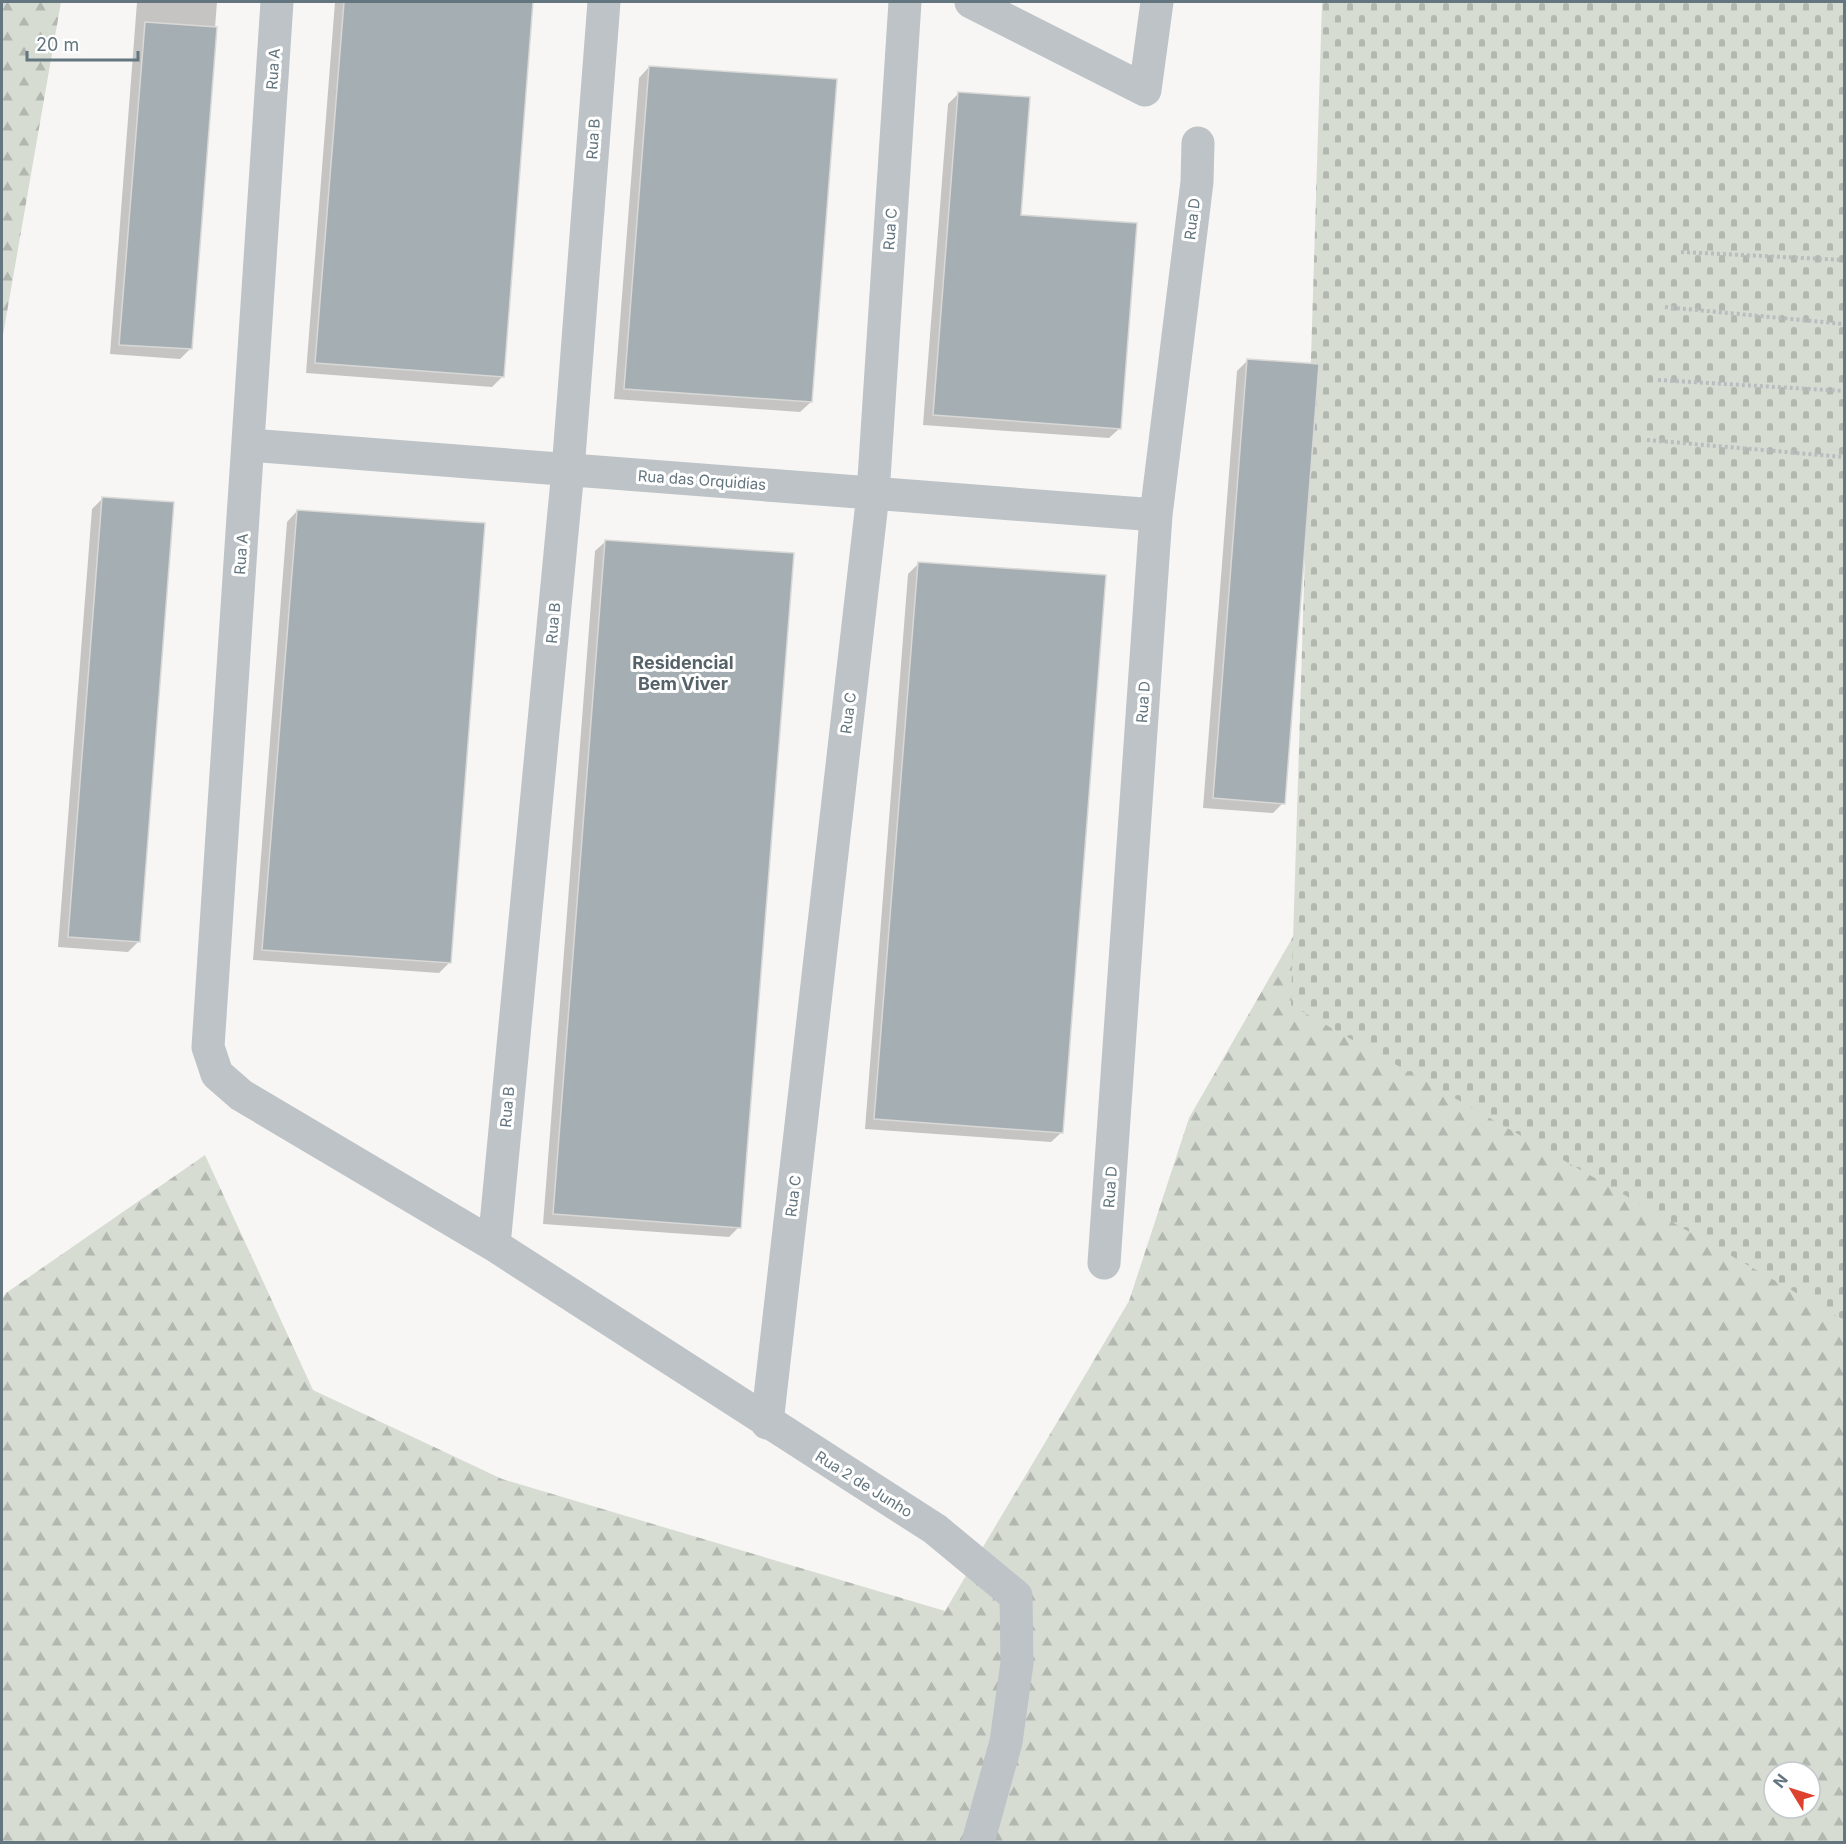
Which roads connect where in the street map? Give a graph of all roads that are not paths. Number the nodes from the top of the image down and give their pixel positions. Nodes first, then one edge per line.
1 (277, 2) edge
2 (604, 2) edge
3 (905, 2) edge
4 (971, 2) edge
5 (1157, 2) edge
6 (1198, 142) dead end
7 (249, 445) junction
8 (568, 470) junction
9 (873, 494) junction
10 (1156, 515) junction
11 (494, 1245) junction
12 (1104, 1263) dead end
13 (767, 1423) junction
14 (978, 1842) edge

1 - 7 street, Rua A
2 - 8 street, Rua B
3 - 9 street, Rua C
4 - 5 street
6 - 10 street, Rua D
7 - 8 street, Rua das Orquidias
7 - 11 street, Rua A
8 - 9 street, Rua das Orquidias
8 - 11 street, Rua B
9 - 10 street, Rua das Orquidias
9 - 13 street, Rua C
10 - 12 street, Rua D
11 - 13 street, Rua 2 de Junho
13 - 14 street, Rua 2 de Junho

